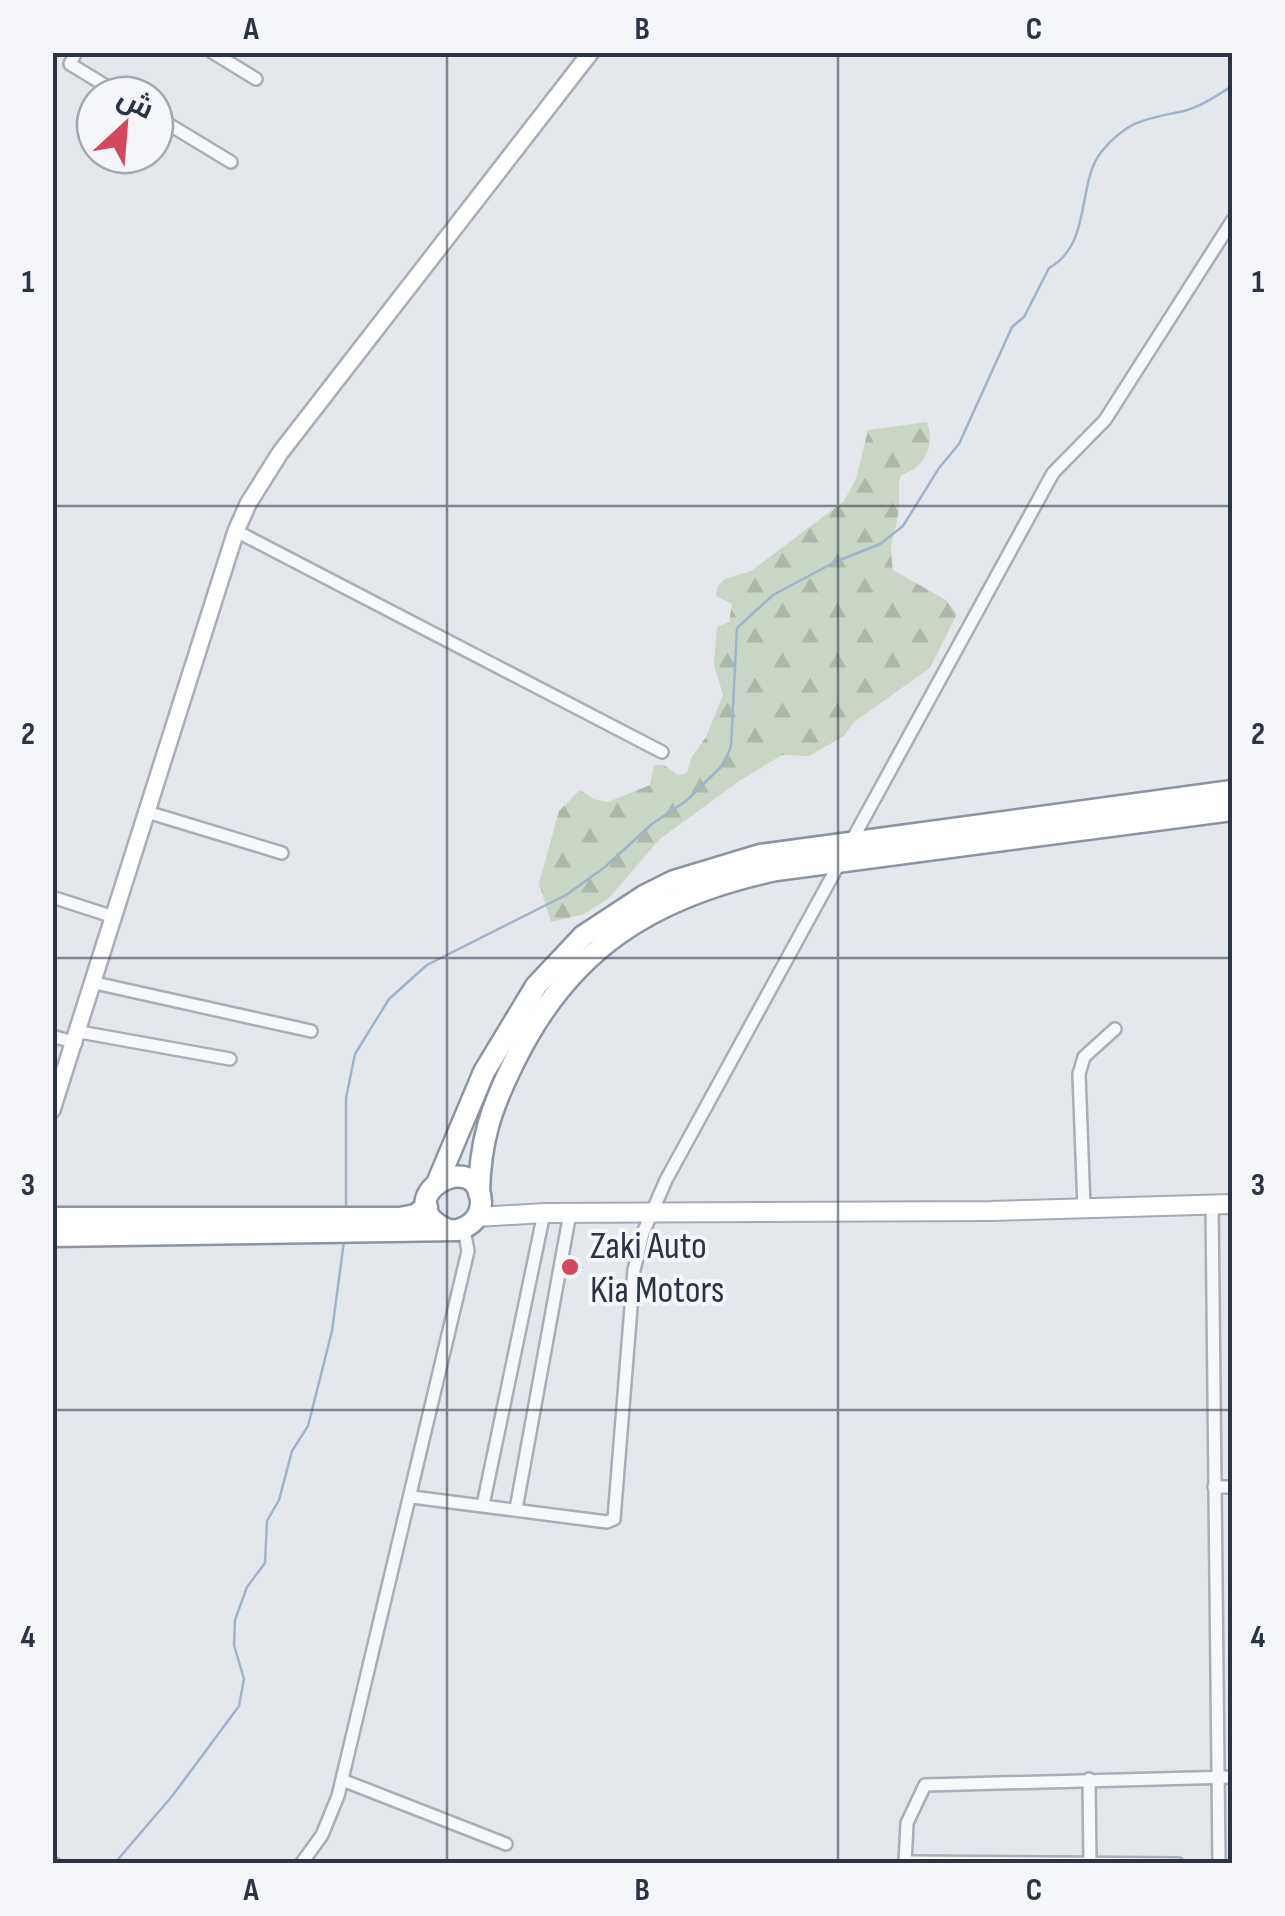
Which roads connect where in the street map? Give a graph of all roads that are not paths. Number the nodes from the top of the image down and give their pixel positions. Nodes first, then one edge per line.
1 (76, 52) edge
2 (212, 52) edge
3 (591, 52) edge
4 (88, 75) edge
5 (256, 79) dead end
6 (175, 128) edge
7 (231, 162) dead end
8 (1232, 220) edge
9 (236, 532) junction
10 (662, 752) dead end
11 (1232, 791) edge
12 (1232, 810) edge
13 (147, 812) junction
14 (852, 842) junction
15 (282, 853) dead end
16 (840, 862) junction
17 (52, 897) edge
18 (114, 917) junction
19 (95, 983) junction
20 (1115, 1029) dead end
21 (311, 1031) dead end
22 (52, 1036) edge
23 (78, 1038) junction
24 (230, 1059) dead end
25 (52, 1110) edge
26 (438, 1181) junction
27 (479, 1194) junction
28 (1212, 1204) junction
29 (1232, 1204) edge
30 (427, 1207) junction
31 (1084, 1208) junction
32 (570, 1213) junction
33 (544, 1214) junction
34 (650, 1214) junction
35 (52, 1218) edge
36 (329, 1224) junction
37 (358, 1224) junction
38 (462, 1225) junction
39 (52, 1236) edge
40 (1214, 1487) junction
41 (1232, 1488) edge
42 (412, 1497) junction
43 (484, 1506) junction
44 (516, 1509) junction
45 (1232, 1777) edge
46 (1217, 1778) junction
47 (1089, 1779) junction
48 (342, 1780) junction
49 (506, 1844) dead end
50 (905, 1863) edge
51 (1090, 1863) edge
52 (301, 1864) edge
53 (1178, 1864) edge
54 (1219, 1864) edge

1 - 4 street
2 - 5 street
3 - 9 street
6 - 7 street
8 - 14 street
9 - 10 street
9 - 13 street
11 - 14 highway
12 - 16 highway
13 - 15 street
13 - 18 street
14 - 26 highway
16 - 27 highway
16 - 34 street
17 - 18 street
18 - 19 street
19 - 21 street
19 - 23 street
20 - 31 street
22 - 23 street
23 - 24 street
23 - 25 street
26 - 27 highway
26 - 30 highway
27 - 38 highway
28 - 29 main road
28 - 31 main road
28 - 40 street
30 - 37 highway
30 - 38 highway
31 - 34 main road
32 - 33 main road
32 - 34 main road
32 - 44 street
33 - 38 main road
33 - 43 street
34 - 44 street
35 - 36 highway
36 - 37 highway
36 - 39 highway
37 - 38 highway
38 - 42 street
40 - 41 street
40 - 46 street
42 - 43 street
42 - 48 street
43 - 44 street
45 - 46 street
46 - 47 street
46 - 54 street
47 - 50 street
47 - 51 street
48 - 49 street
48 - 52 street
50 - 51 street
51 - 53 street

